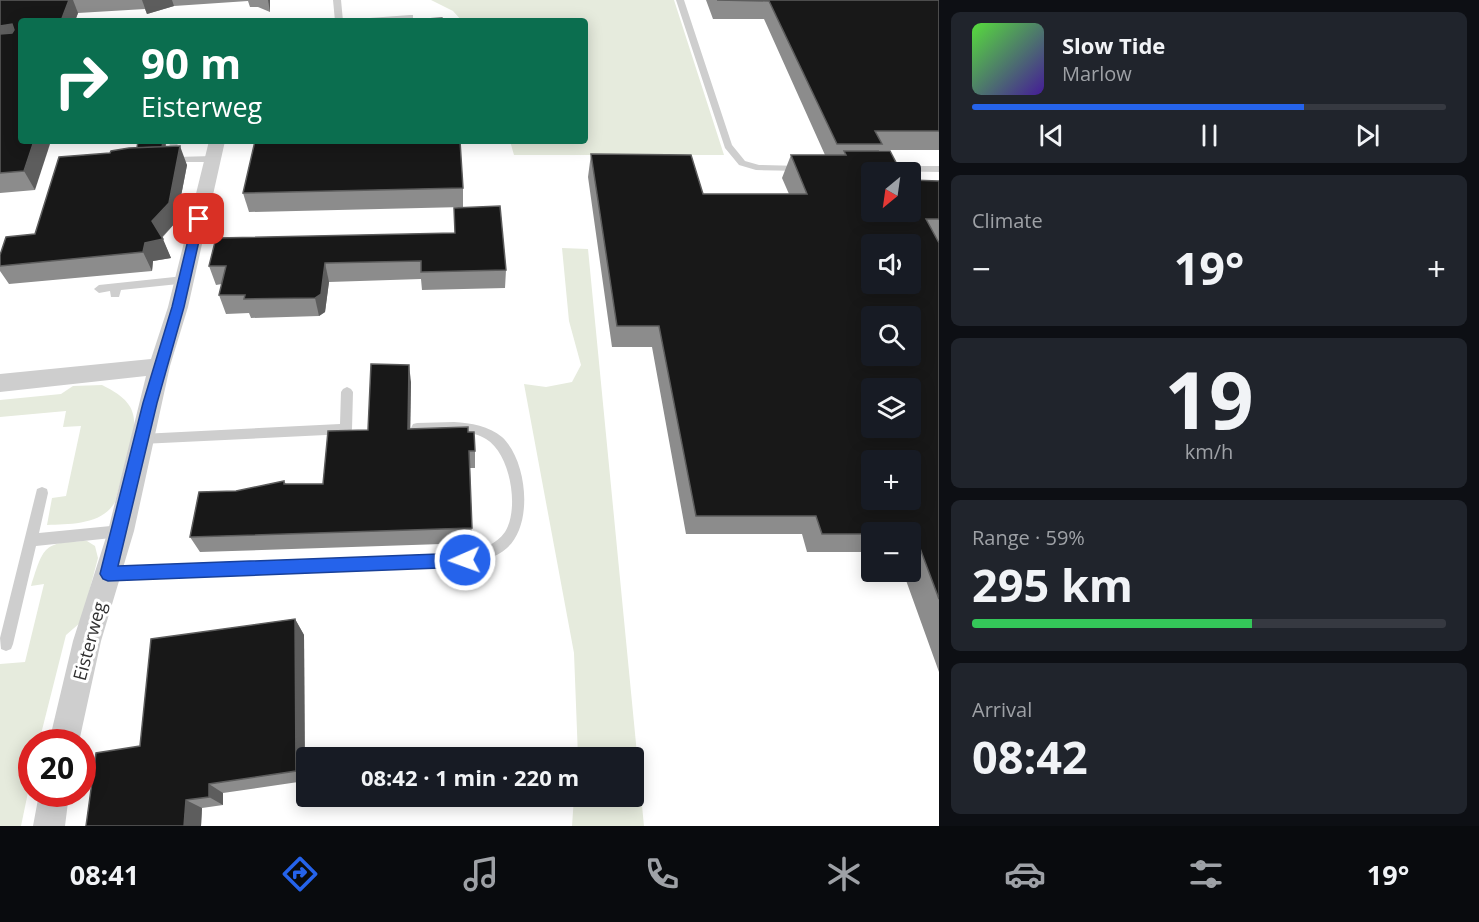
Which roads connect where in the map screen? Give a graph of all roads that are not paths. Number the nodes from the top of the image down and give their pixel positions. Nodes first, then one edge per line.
1 (337, 0) edge
2 (680, 0) edge
3 (410, 17) edge
4 (339, 18) edge
5 (396, 18) edge
6 (173, 144) edge
7 (215, 150) edge
8 (807, 169) edge
9 (921, 169) edge
10 (939, 169) edge
11 (184, 280) junction
12 (99, 289) dead end
13 (159, 366) junction
14 (0, 383) edge
15 (347, 392) dead end
16 (417, 428) edge
17 (141, 439) junction
18 (42, 492) dead end
19 (120, 531) junction
20 (31, 540) junction
21 (108, 574) junction
22 (6, 644) dead end
23 (67, 729) edge
24 (52, 807) edge
25 (49, 826) edge

1 - 4 lane
2 - 8 lane
3 - 5 lane
6 - 7 lane
7 - 11 street, Eisterweg
9 - 10 lane
11 - 12 lane
11 - 13 street, Eisterweg
13 - 14 street
13 - 17 street, Eisterweg
15 - 17 lane
16 - 21 lane
17 - 19 street, Eisterweg
18 - 20 lane
19 - 20 lane
19 - 21 street, Eisterweg
20 - 22 lane
21 - 23 street, Eisterweg
24 - 25 street

